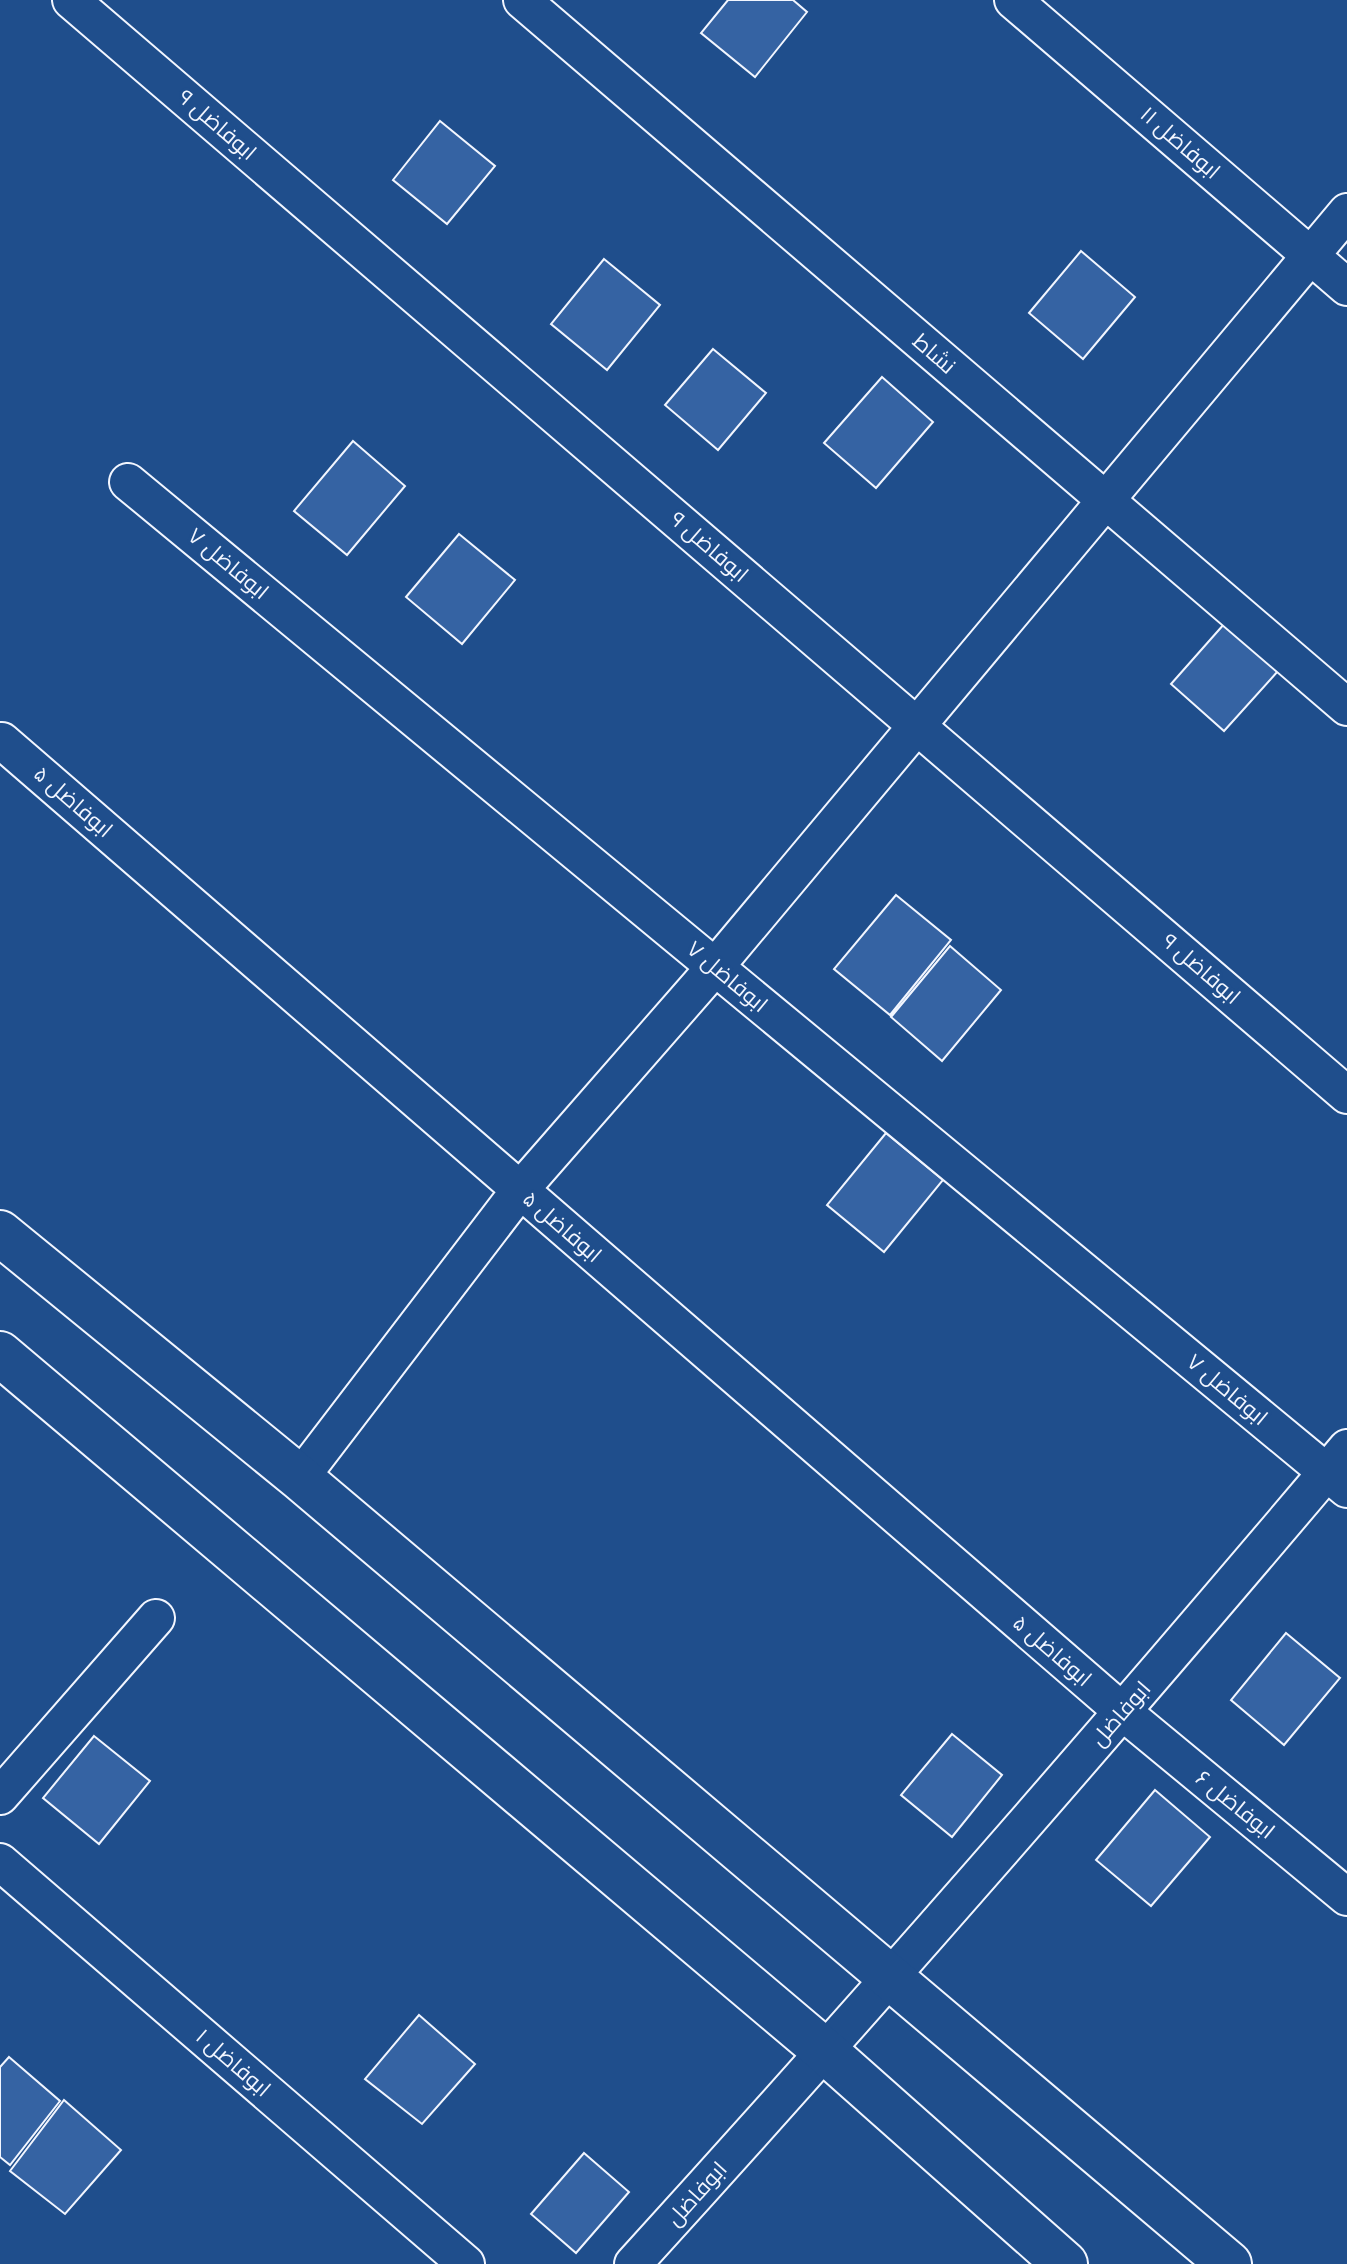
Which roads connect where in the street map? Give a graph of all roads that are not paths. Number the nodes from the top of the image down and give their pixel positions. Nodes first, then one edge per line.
1 (71, 0) edge
2 (522, 0) edge
3 (1013, 0) edge
4 (1347, 212) edge
5 (1310, 255) junction
6 (1347, 287) edge
7 (128, 482) dead end
8 (1106, 501) junction
9 (1347, 707) edge
10 (917, 725) junction
11 (2, 741) edge
12 (715, 967) junction
13 (1347, 1095) edge
14 (520, 1190) junction
15 (0, 1233) edge
16 (0, 1354) edge
17 (1340, 1470) edge
18 (300, 1478) junction
19 (156, 1618) dead end
20 (1123, 1712) junction
21 (0, 1796) edge
22 (0, 1862) edge
23 (1347, 1897) edge
24 (891, 1977) junction
25 (826, 2052) junction
26 (466, 2264) edge
27 (633, 2264) edge
28 (1065, 2264) edge
29 (1229, 2264) edge

1 - 10 street, ابوفاضل ۹
2 - 8 street, نشاط
3 - 5 street, ابوفاضل ۱۱
4 - 5 street
5 - 6 street, ابوفاضل ۱۱
5 - 8 street
7 - 12 street, ابوفاضل ۷
8 - 9 street, نشاط
8 - 10 street
10 - 12 street
10 - 13 street, ابوفاضل ۹
11 - 14 street, ابوفاضل ۵
12 - 14 street
12 - 17 street, ابوفاضل ۷
14 - 18 street
14 - 20 street, ابوفاضل ۵
15 - 18 main road
16 - 25 main road
17 - 20 street, ابوفاضل
18 - 24 main road
19 - 21 street
20 - 23 street, ابوفاضل ۶
20 - 24 street, ابوفاضل
22 - 26 street, ابوفاضل ۱
24 - 25 street, ابوفاضل
24 - 29 main road
25 - 27 street, ابوفاضل
25 - 28 main road

